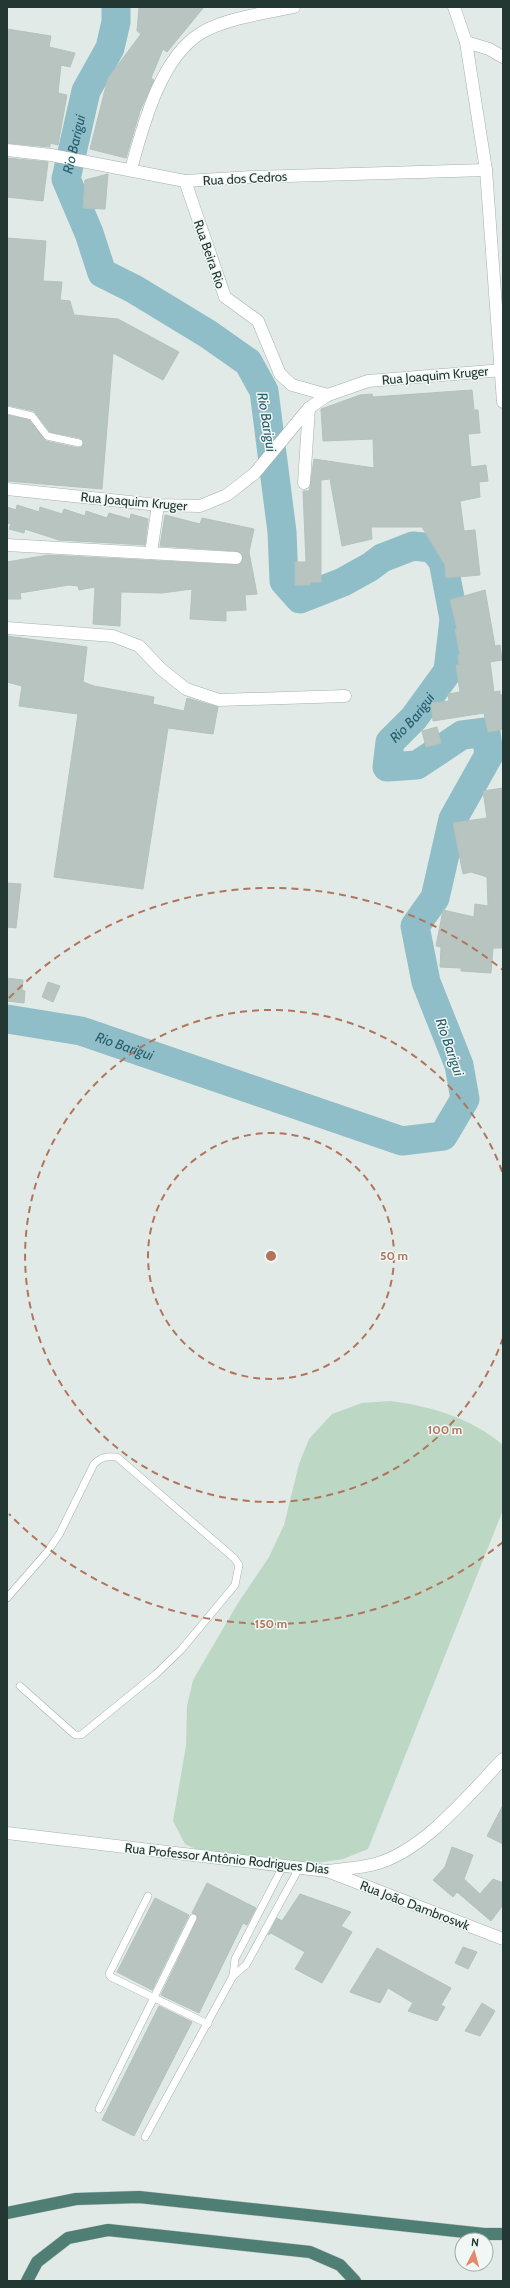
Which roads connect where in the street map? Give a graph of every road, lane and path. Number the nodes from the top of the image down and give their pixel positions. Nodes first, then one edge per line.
1 (294, 7) edge
2 (454, 7) edge
3 (466, 42) junction
4 (503, 57) edge
5 (7, 150) edge
6 (131, 169) junction
7 (486, 170) junction
8 (185, 181) junction
9 (502, 370) edge
10 (328, 395) junction
11 (503, 402) edge
12 (309, 408) junction
13 (7, 410) edge
14 (79, 443) dead end
15 (304, 483) dead end
16 (7, 489) edge
17 (158, 505) junction
18 (9, 547) edge
19 (151, 553) junction
20 (236, 558) dead end
21 (7, 628) edge
22 (345, 696) dead end
23 (7, 1598) edge
24 (20, 1686) dead end
25 (503, 1759) edge
26 (7, 1833) edge
27 (283, 1866) junction
28 (299, 1868) junction
29 (327, 1871) junction
30 (148, 1896) dead end
31 (193, 1918) dead end
32 (503, 1939) edge
33 (233, 1976) junction
34 (153, 1997) junction
35 (208, 2024) junction
36 (99, 2109) dead end
37 (145, 2137) dead end
38 (7, 2213) edge
39 (503, 2234) edge
40 (27, 2281) edge
41 (355, 2281) edge

1 - 6 street
2 - 3 street
3 - 4 street
3 - 7 street
5 - 6 street, Rua dos Cedros
6 - 8 street, Rua dos Cedros
7 - 8 street, Rua dos Cedros
7 - 9 street
8 - 10 street, Rua Beira Rio
9 - 10 street, Rua Joaquim Kruger
9 - 11 street
10 - 12 street, Rua Joaquim Kruger
12 - 15 street
12 - 17 street, Rua Joaquim Kruger
13 - 14 lane
16 - 17 street, Rua Joaquim Kruger
17 - 19 street
18 - 19 street
19 - 20 street
21 - 22 street
23 - 24 lane
25 - 29 street, Rua Professor Antônio Rodrigues Dias
26 - 27 street, Rua Professor Antônio Rodrigues Dias
27 - 28 street, Rua Professor Antônio Rodrigues Dias
27 - 33 lane
28 - 29 street, Rua Professor Antônio Rodrigues Dias
28 - 33 lane
29 - 32 street, Rua João Dambroswk
30 - 34 lane
31 - 34 lane
33 - 35 lane
34 - 35 lane
34 - 36 lane
35 - 37 lane
38 - 39 highway
40 - 41 highway

